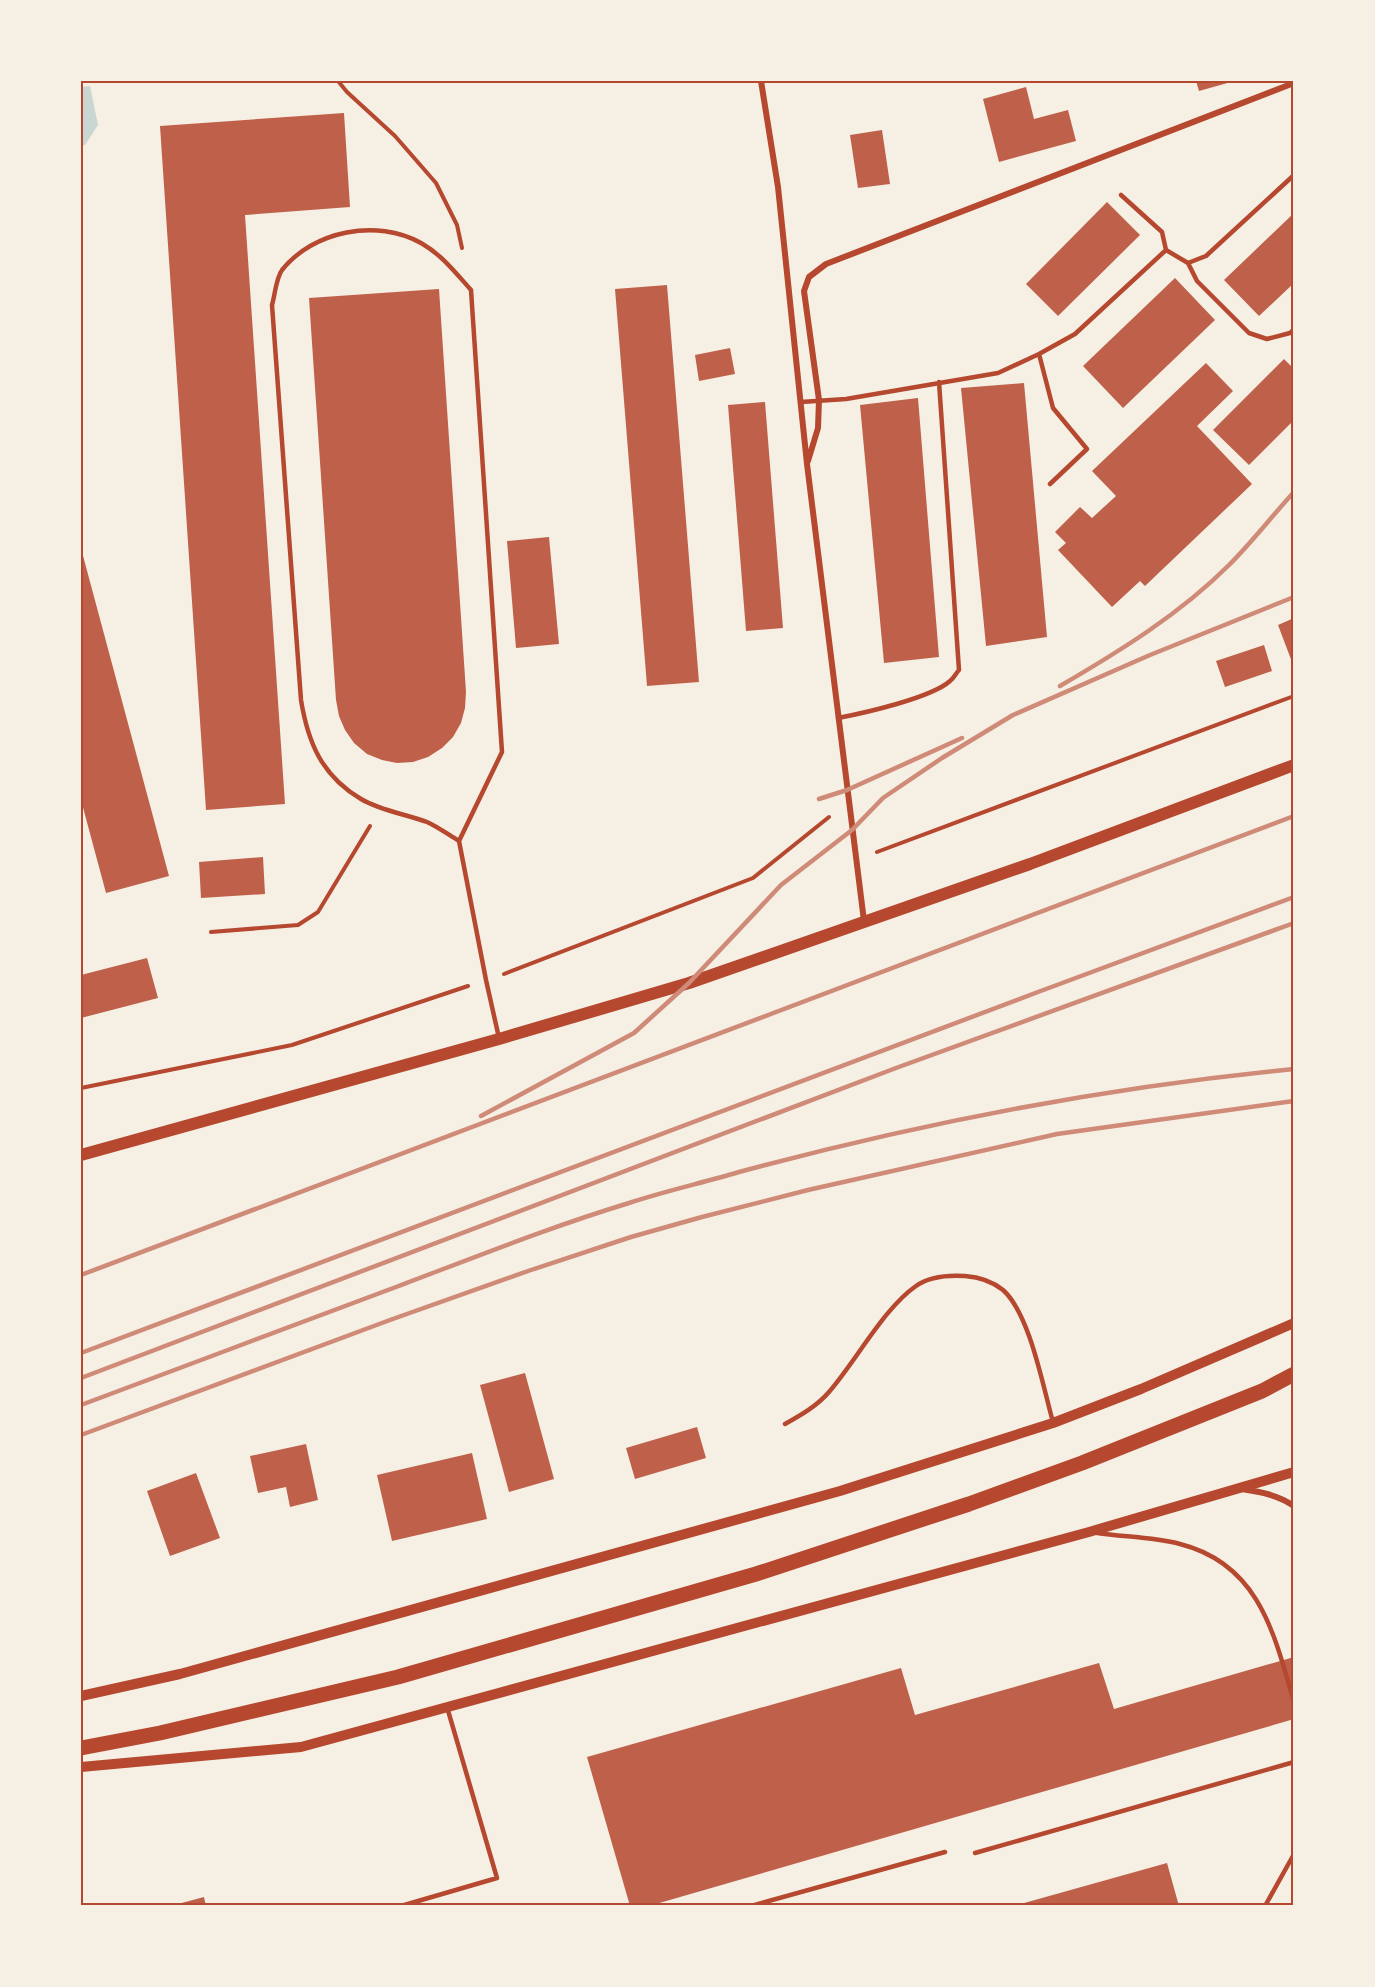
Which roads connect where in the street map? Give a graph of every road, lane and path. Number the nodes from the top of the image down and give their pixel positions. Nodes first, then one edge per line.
1 (338, 81) edge
2 (761, 81) edge
3 (1294, 83) edge
4 (1294, 175) edge
5 (1121, 195) dead end
6 (1166, 250) junction
7 (1188, 262) junction
8 (471, 290) junction
9 (1293, 333) edge
10 (1039, 354) junction
11 (939, 382) junction
12 (819, 400) junction
13 (801, 402) junction
14 (807, 464) junction
15 (1050, 484) dead end
16 (1294, 696) edge
17 (838, 718) junction
18 (1294, 765) edge
19 (381, 807) junction
20 (459, 841) junction
21 (856, 860) junction
22 (864, 921) junction
23 (210, 932) dead end
24 (499, 1039) junction
25 (81, 1155) edge
26 (1294, 1323) edge
27 (1294, 1374) edge
28 (1053, 1423) junction
29 (785, 1424) dead end
30 (1294, 1473) edge
31 (1238, 1489) junction
32 (1294, 1506) edge
33 (1089, 1532) junction
34 (81, 1696) edge
35 (1294, 1702) edge
36 (447, 1707) junction
37 (81, 1748) edge
38 (1294, 1762) edge
39 (81, 1767) edge
40 (945, 1852) dead end
41 (975, 1853) dead end
42 (1294, 1854) edge
43 (401, 1906) edge
44 (751, 1906) edge
45 (1265, 1906) edge

1 - 8 path
2 - 13 street
3 - 12 street
4 - 7 lane
5 - 6 lane
6 - 7 lane
6 - 10 lane
7 - 9 lane
8 - 19 lane
8 - 20 lane
10 - 11 lane
10 - 15 lane
11 - 12 lane
11 - 17 lane
12 - 13 lane
12 - 14 street
13 - 14 street
14 - 17 street
16 - 21 path
17 - 21 street
18 - 22 main road
19 - 20 lane
19 - 23 path
20 - 24 lane
21 - 22 street
22 - 24 main road
24 - 25 main road
26 - 28 street
27 - 37 main road
28 - 29 lane
28 - 34 street
30 - 31 street
31 - 32 street
31 - 33 street
33 - 35 lane
33 - 36 street
36 - 39 street
36 - 43 lane
38 - 41 lane
40 - 44 lane
42 - 45 lane

